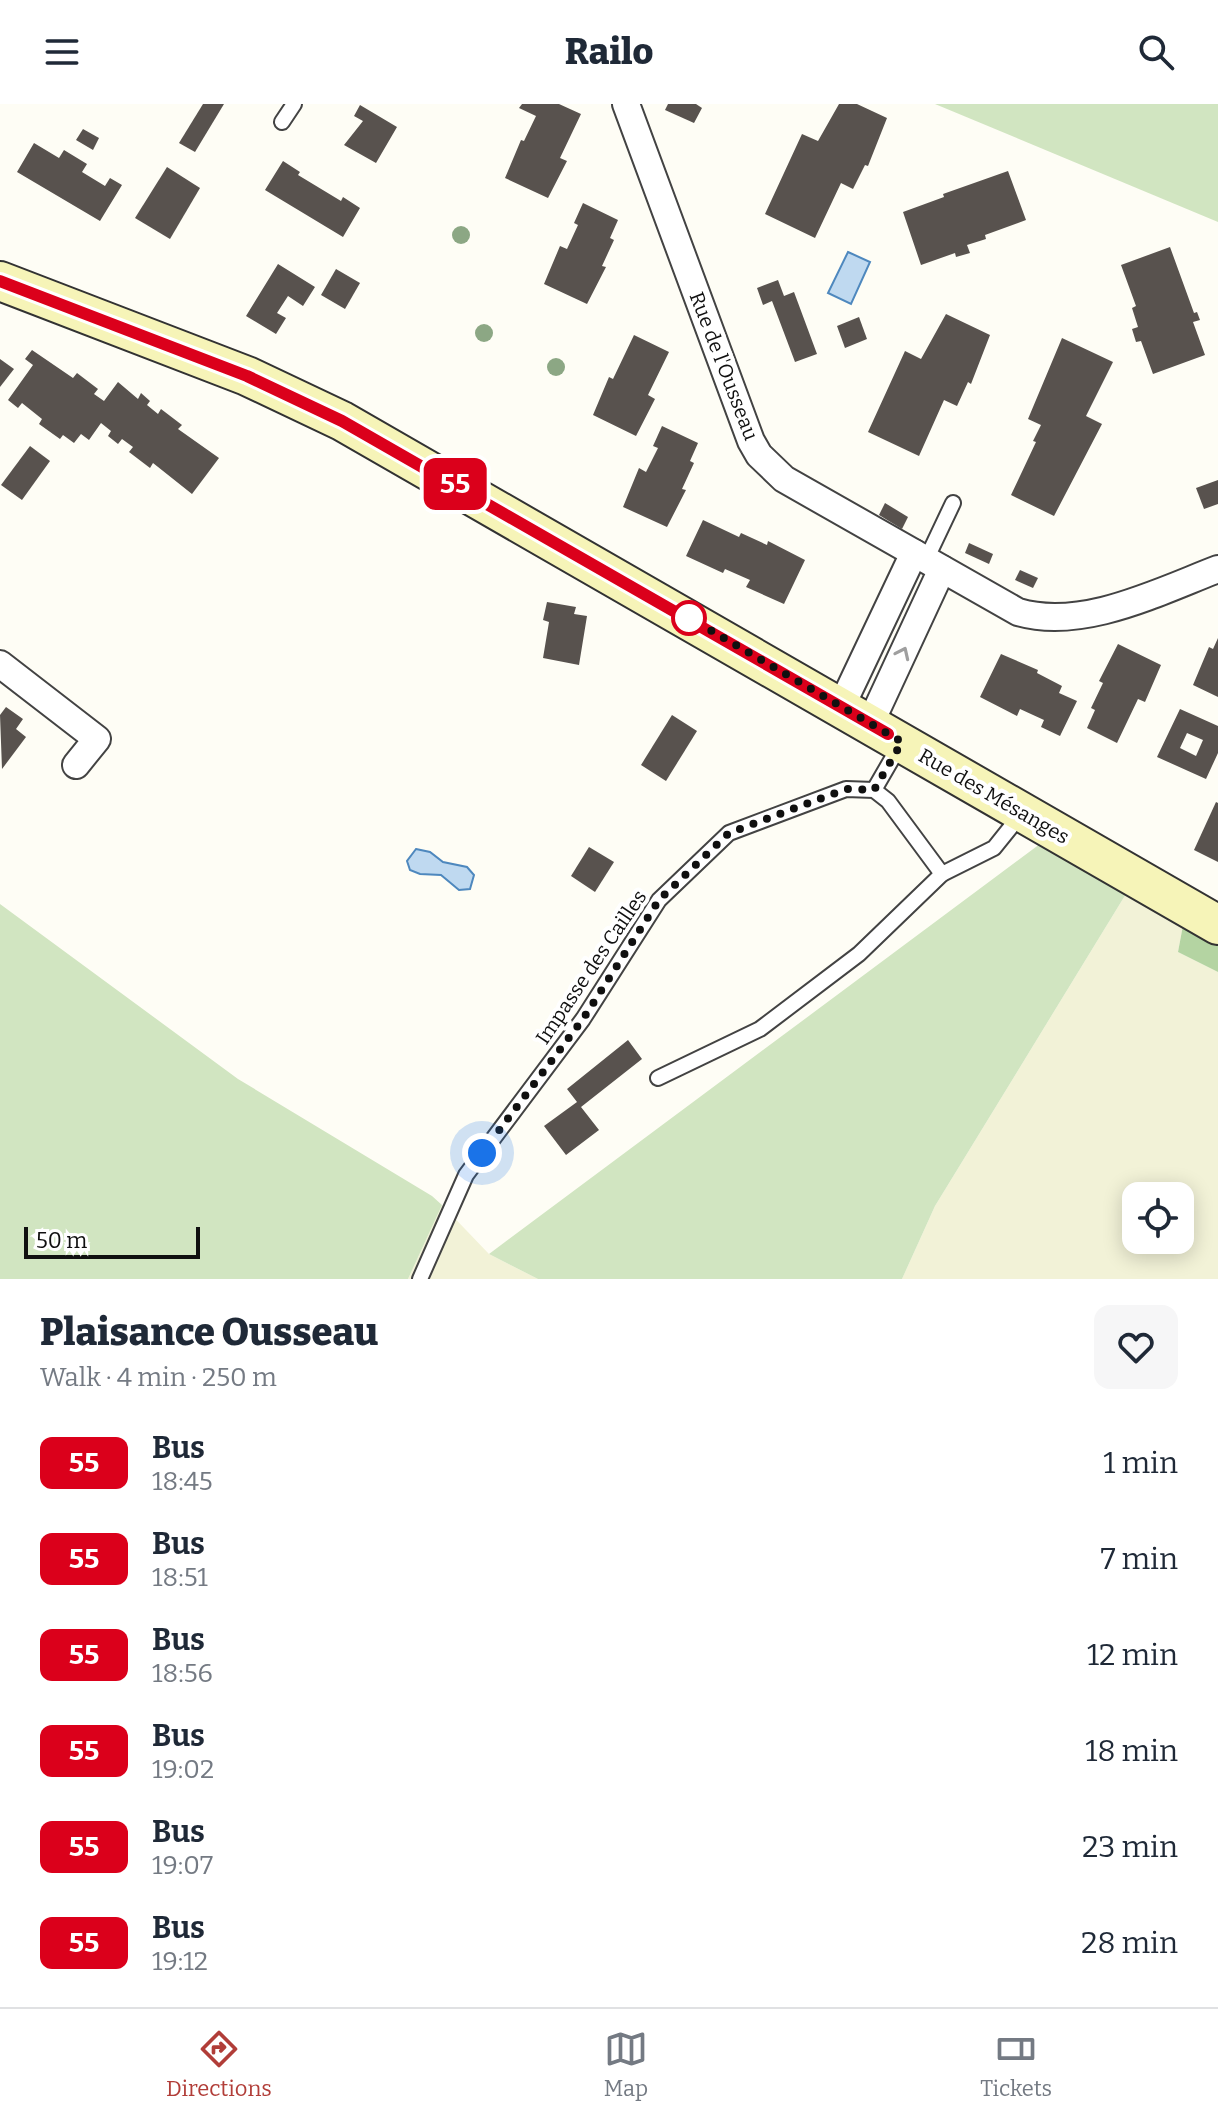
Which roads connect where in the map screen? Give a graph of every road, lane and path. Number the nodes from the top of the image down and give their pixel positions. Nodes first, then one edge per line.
1 (294, 104) edge
2 (626, 104) edge
3 (282, 122) dead end
4 (0, 281) edge
5 (953, 503) dead end
6 (927, 561) junction
7 (1218, 569) edge
8 (888, 609) junction
9 (917, 622) junction
10 (0, 664) edge
11 (871, 724) junction
12 (76, 765) dead end
13 (874, 790) junction
14 (1022, 812) junction
15 (942, 874) junction
16 (1218, 925) edge
17 (658, 1078) dead end
18 (420, 1279) edge

1 - 3 lane
2 - 6 street, Rue de l'Ousseau
4 - 11 main road, Rue des Mésanges
5 - 6 lane
6 - 7 street, Rue de l'Ousseau
6 - 8 street
6 - 9 street
8 - 9 lane
8 - 11 street
11 -> 9 street
10 - 12 street
11 - 13 lane
11 - 14 main road, Rue des Mésanges
13 - 15 lane
13 - 18 lane, Impasse des Cailles
14 - 15 lane
14 - 16 main road, Rue des Mésanges
15 - 17 lane

